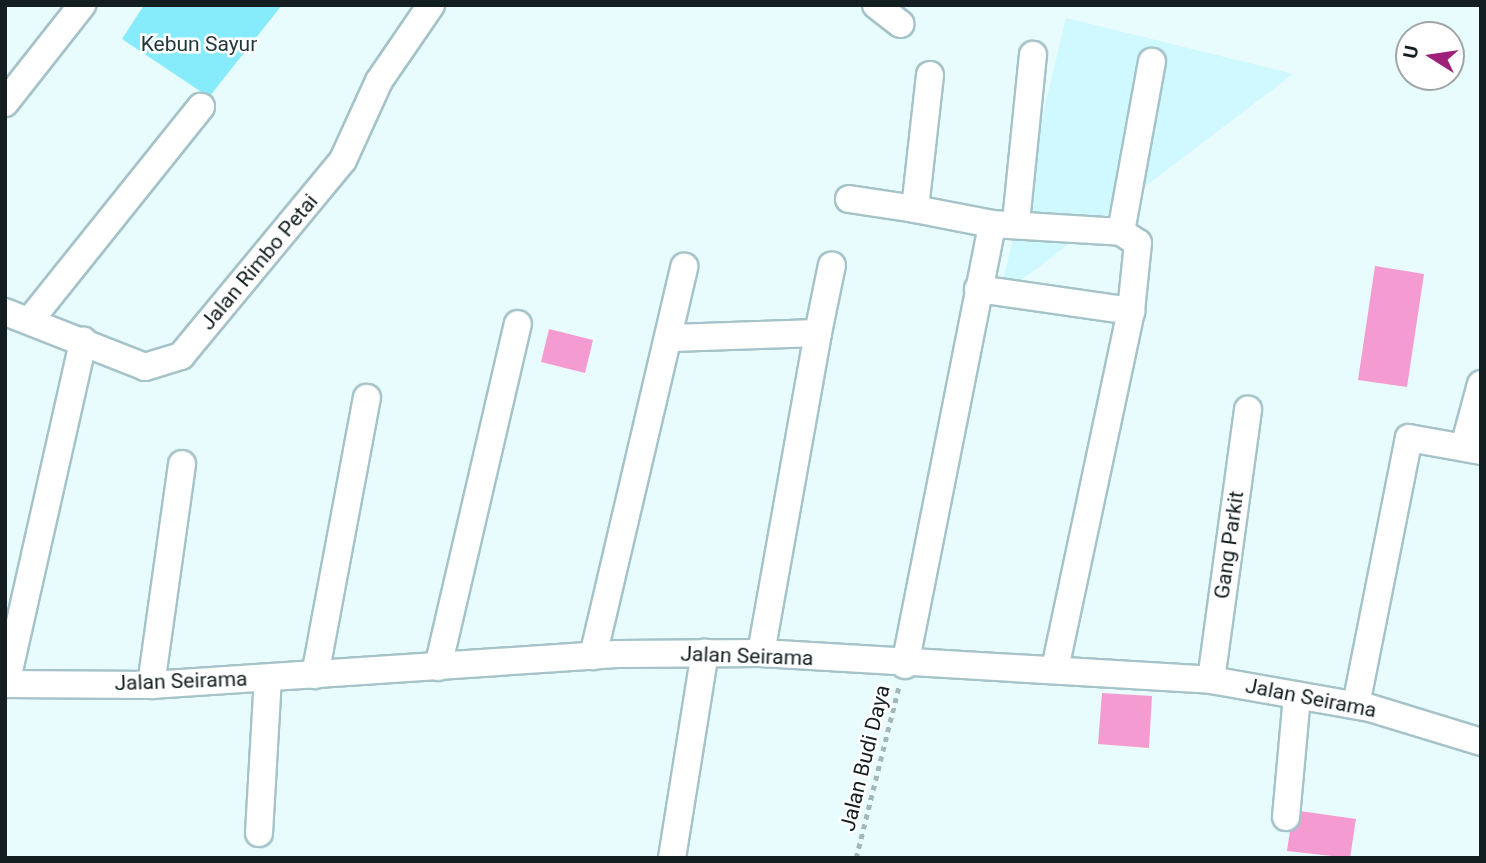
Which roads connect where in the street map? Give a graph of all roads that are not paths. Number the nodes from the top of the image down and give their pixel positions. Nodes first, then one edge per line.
1 (82, 5) edge
2 (432, 5) edge
3 (876, 5) edge
4 (900, 24) dead end
5 (1033, 55) dead end
6 (1152, 62) dead end
7 (930, 75) dead end
8 (5, 103) edge
9 (201, 107) dead end
10 (849, 199) dead end
11 (915, 209) junction
12 (1004, 223) junction
13 (1121, 232) junction
14 (832, 265) dead end
15 (684, 267) dead end
16 (978, 289) junction
17 (1131, 311) junction
18 (5, 312) edge
19 (31, 319) junction
20 (518, 324) dead end
21 (818, 333) junction
22 (672, 338) junction
23 (83, 341) junction
24 (1481, 384) edge
25 (367, 398) dead end
26 (1248, 410) dead end
27 (1473, 449) edge
28 (182, 464) dead end
29 (705, 653) junction
30 (761, 653) junction
31 (593, 656) junction
32 (905, 665) junction
33 (438, 667) junction
34 (1055, 669) junction
35 (315, 675) junction
36 (268, 678) junction
37 (1211, 680) junction
38 (6, 684) edge
39 (151, 685) junction
40 (1297, 695) junction
41 (1356, 705) junction
42 (1481, 743) edge
43 (1286, 817) dead end
44 (259, 833) dead end
45 (672, 858) edge

1 - 8 street
2 - 23 street, Jalan Rimbo Petai
3 - 4 street
5 - 12 street
6 - 13 street
7 - 11 street
9 - 19 street
10 - 11 street
11 - 12 street
12 - 13 street
12 - 16 street
13 - 17 street
14 - 21 street
15 - 22 street
16 - 17 street
16 - 32 street
17 - 34 street
18 - 19 street, Jalan Rimbo Petai
19 - 23 street, Jalan Rimbo Petai
20 - 33 street
21 - 22 street
21 - 30 street
22 - 31 street
23 - 38 street
24 - 27 street
25 - 35 street
26 - 37 street, Gang Parkit
27 - 41 street
28 - 39 street
29 - 30 street, Jalan Seirama
29 - 31 street, Jalan Seirama
29 - 45 street
30 - 32 street, Jalan Seirama
31 - 33 street, Jalan Seirama
32 - 34 street, Jalan Seirama
33 - 35 street, Jalan Seirama
34 - 37 street, Jalan Seirama
35 - 36 street, Jalan Seirama
36 - 39 street, Jalan Seirama
36 - 44 street
37 - 40 street, Jalan Seirama
38 - 39 street, Jalan Seirama
40 - 41 street, Jalan Seirama
40 - 43 street
41 - 42 street, Jalan Seirama

